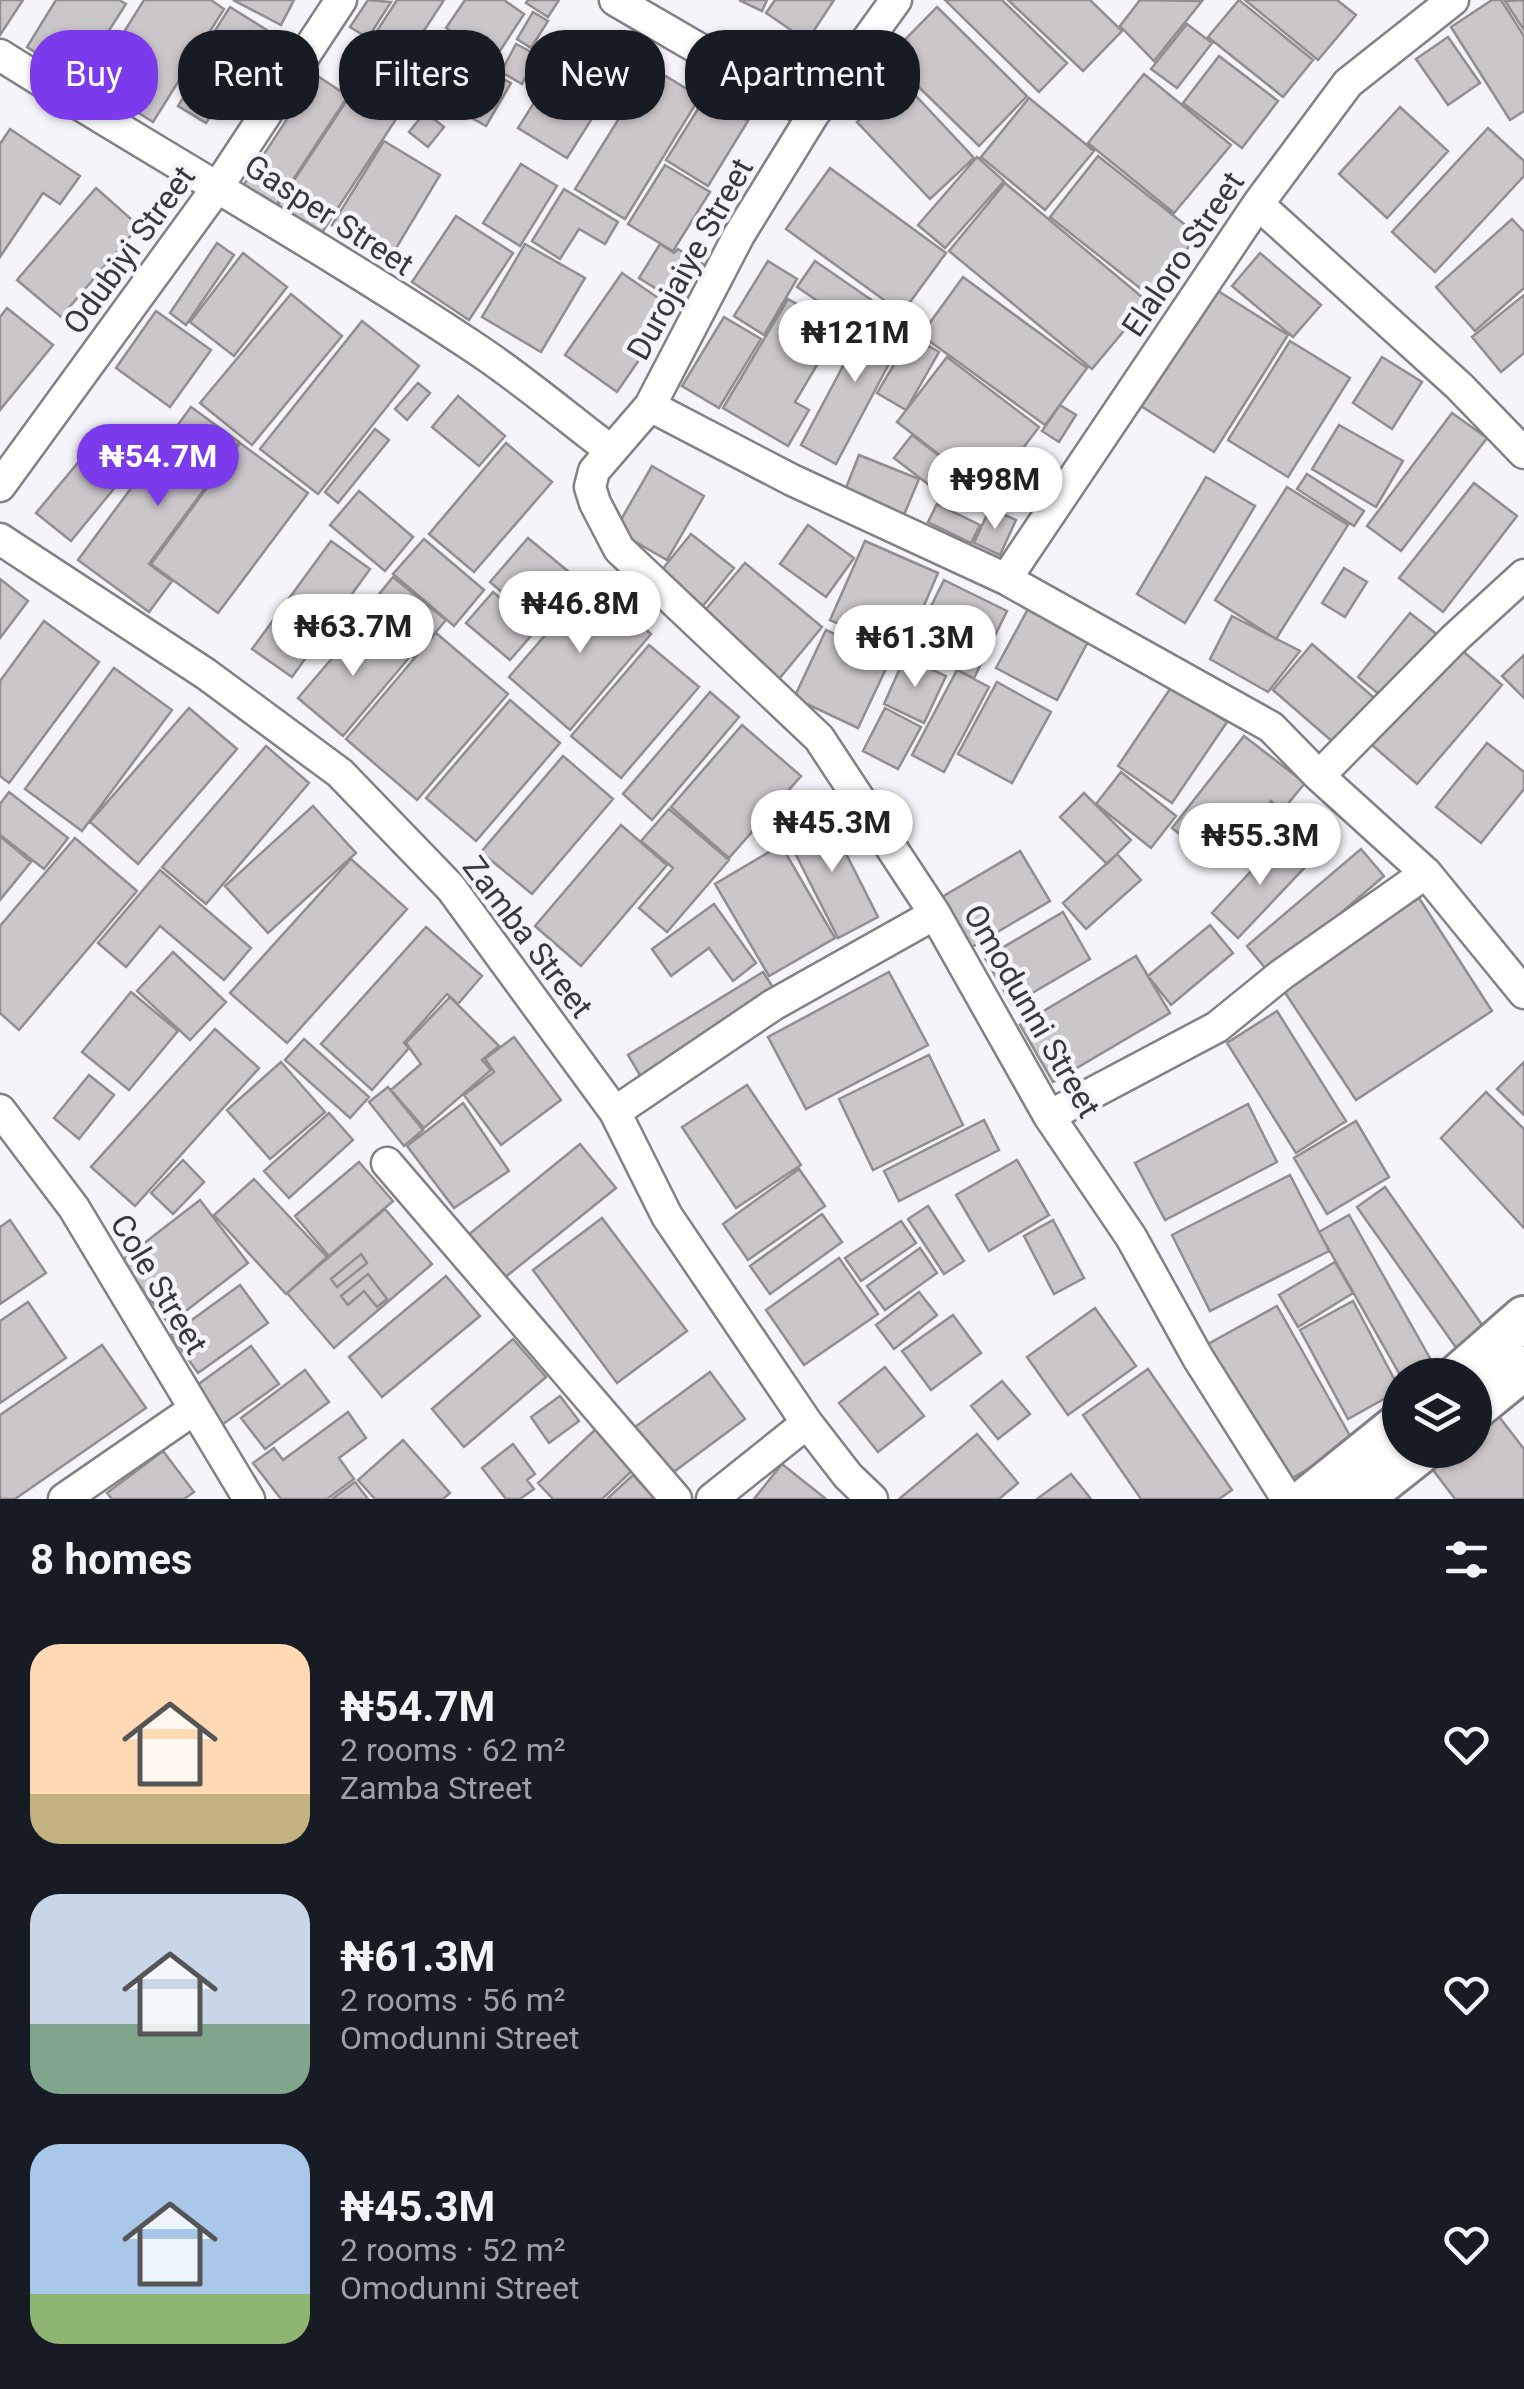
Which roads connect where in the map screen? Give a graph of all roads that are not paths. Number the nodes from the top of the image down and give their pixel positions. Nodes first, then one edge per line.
1 (341, 0) edge
2 (615, 0) edge
3 (896, 0) edge
4 (1452, 0) edge
5 (874, 30) edge
6 (685, 41) edge
7 (0, 55) edge
8 (810, 120) edge
9 (219, 186) junction
10 (1258, 204) junction
11 (650, 406) junction
12 (610, 450) junction
13 (1524, 453) edge
14 (0, 486) edge
15 (0, 539) edge
16 (1524, 575) edge
17 (1006, 579) junction
18 (1319, 776) junction
19 (1426, 873) junction
20 (935, 914) junction
21 (1524, 993) edge
22 (0, 1110) edge
23 (615, 1112) junction
24 (1049, 1116) junction
25 (387, 1163) dead end
26 (1524, 1318) edge
27 (1478, 1358) edge
28 (1522, 1376) edge
29 (1492, 1396) edge
30 (193, 1410) junction
31 (806, 1423) junction
32 (1382, 1439) edge
33 (1399, 1468) edge
34 (64, 1499) edge
35 (248, 1499) edge
36 (676, 1499) edge
37 (712, 1499) edge
38 (872, 1499) edge
39 (1287, 1499) edge
40 (1307, 1499) edge
41 (1360, 1499) edge

1 - 9 street, Odubiyi Street
2 - 6 street
3 - 5 street, Durojaiye Street
4 - 10 street, Elaloro Street
7 - 9 street, Gasper Street
8 - 11 street, Durojaiye Street
9 - 12 street, Gasper Street
9 - 14 street, Odubiyi Street
10 - 13 street
10 - 17 street, Elaloro Street
11 - 12 street, Durojaiye Street
11 - 17 street
12 - 20 street, Omodunni Street
15 - 23 street, Zamba Street
16 - 18 street
17 - 18 street
18 - 19 street
19 - 21 street
19 - 24 street
20 - 23 street
20 - 24 street, Omodunni Street
22 - 30 street, Cole Street
23 - 31 street, Zamba Street
24 - 39 street, Omodunni Street
25 - 36 street
26 - 27 main road
28 - 29 main road
30 - 34 street
30 - 35 street, Cole Street
31 - 37 street
31 - 38 street, Zamba Street
32 - 40 main road
33 - 41 main road

